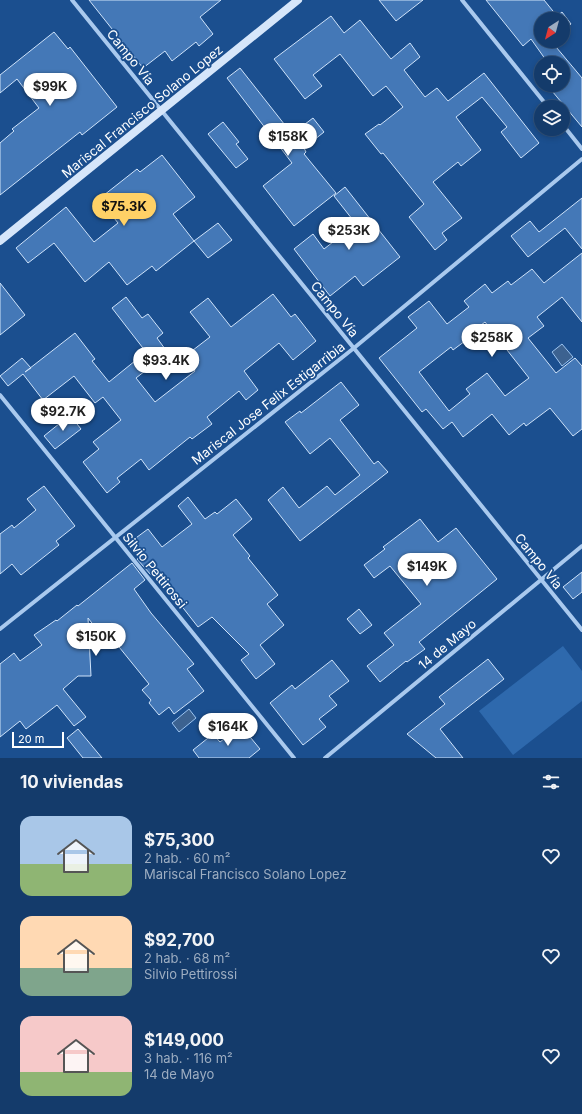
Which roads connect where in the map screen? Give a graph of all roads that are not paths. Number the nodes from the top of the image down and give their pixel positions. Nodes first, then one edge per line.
1 (72, 0) edge
2 (298, 0) edge
3 (462, 0) edge
4 (542, 100) edge
5 (162, 110) junction
6 (570, 134) edge
7 (582, 149) edge
8 (582, 159) edge
9 (0, 241) edge
10 (354, 348) junction
11 (0, 395) edge
12 (115, 537) junction
13 (582, 546) edge
14 (541, 579) junction
15 (0, 629) edge
16 (582, 630) edge
17 (294, 758) edge
18 (325, 758) edge

1 - 5 street, Campo Vía
2 - 5 street, Mariscal Francisco Solano Lopez
3 - 4 street
5 - 9 street, Mariscal Francisco Solano Lopez
5 - 10 street, Campo Vía
6 - 7 street
8 - 10 street, Mariscal Jose Felix Estigarribia
10 - 12 street, Mariscal Jose Felix Estigarribia
10 - 14 street, Campo Vía
11 - 12 street, Silvio Pettirossi
12 - 15 street, Mariscal Jose Felix Estigarribia
12 - 17 street, Silvio Pettirossi
13 - 14 street, 14 de Mayo
14 - 16 street, Campo Vía
14 - 18 street, 14 de Mayo

